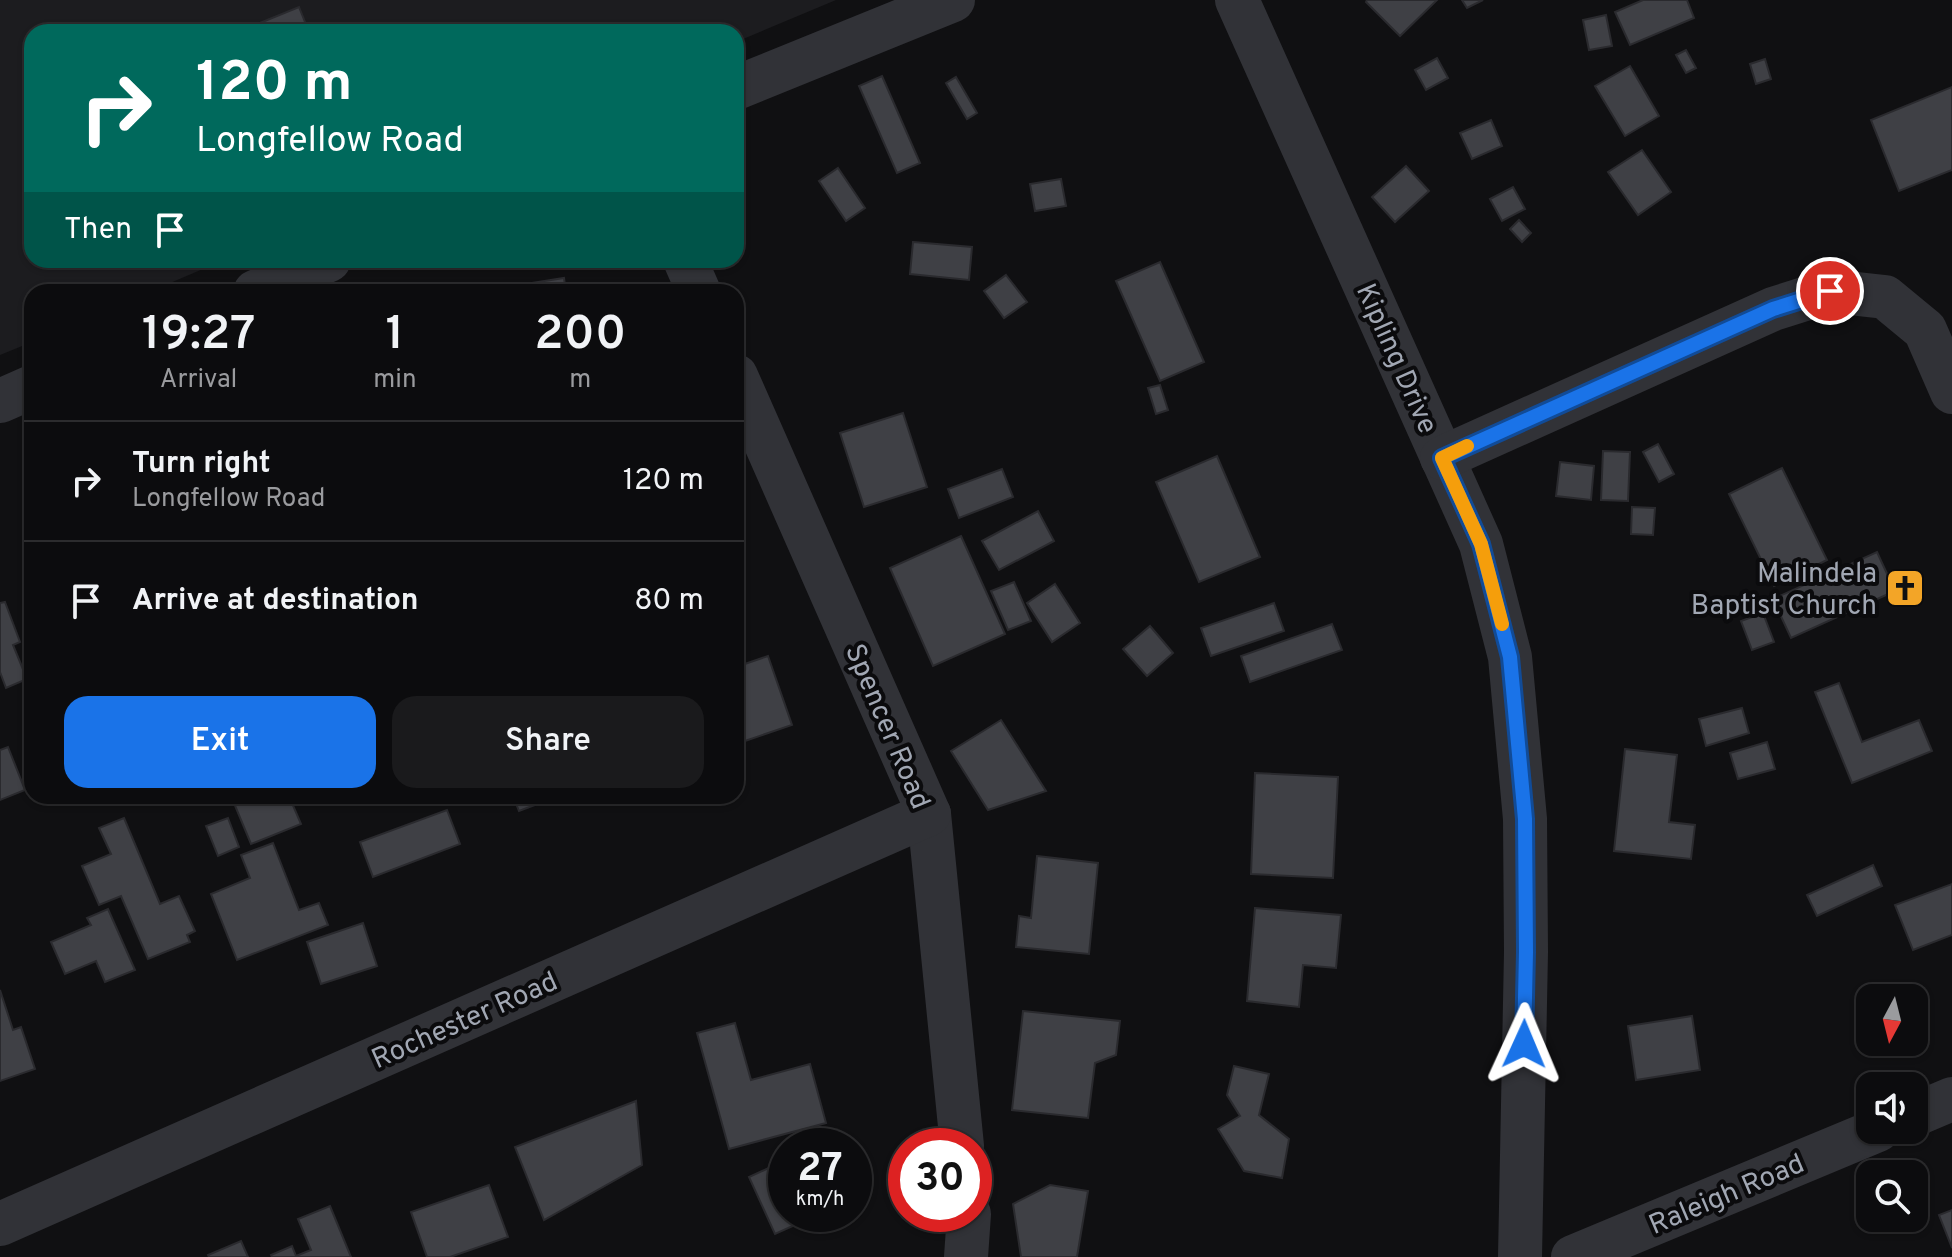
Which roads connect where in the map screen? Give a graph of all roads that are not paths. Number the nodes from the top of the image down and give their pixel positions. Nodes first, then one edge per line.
1 (953, 0) edge
2 (1237, 0) edge
3 (744, 85) edge
4 (310, 268) edge
5 (274, 284) edge
6 (24, 390) edge
7 (1952, 392) edge
8 (744, 394) edge
9 (0, 401) edge
10 (1442, 458) junction
11 (929, 814) junction
12 (1952, 1099) edge
13 (1928, 1109) edge
14 (960, 1128) edge
15 (1856, 1139) edge
16 (0, 1224) edge
17 (968, 1232) edge
18 (966, 1257) edge
19 (1520, 1257) edge
20 (1573, 1257) edge

1 - 3 street
2 - 10 street, Kipling Drive
4 - 5 street
6 - 9 street
7 - 10 street
8 - 11 street, Spencer Road
10 - 19 street, Kipling Drive
11 - 14 street, Spencer Road
11 - 16 street, Rochester Road
12 - 13 street
15 - 20 street, Raleigh Road
17 - 18 street

